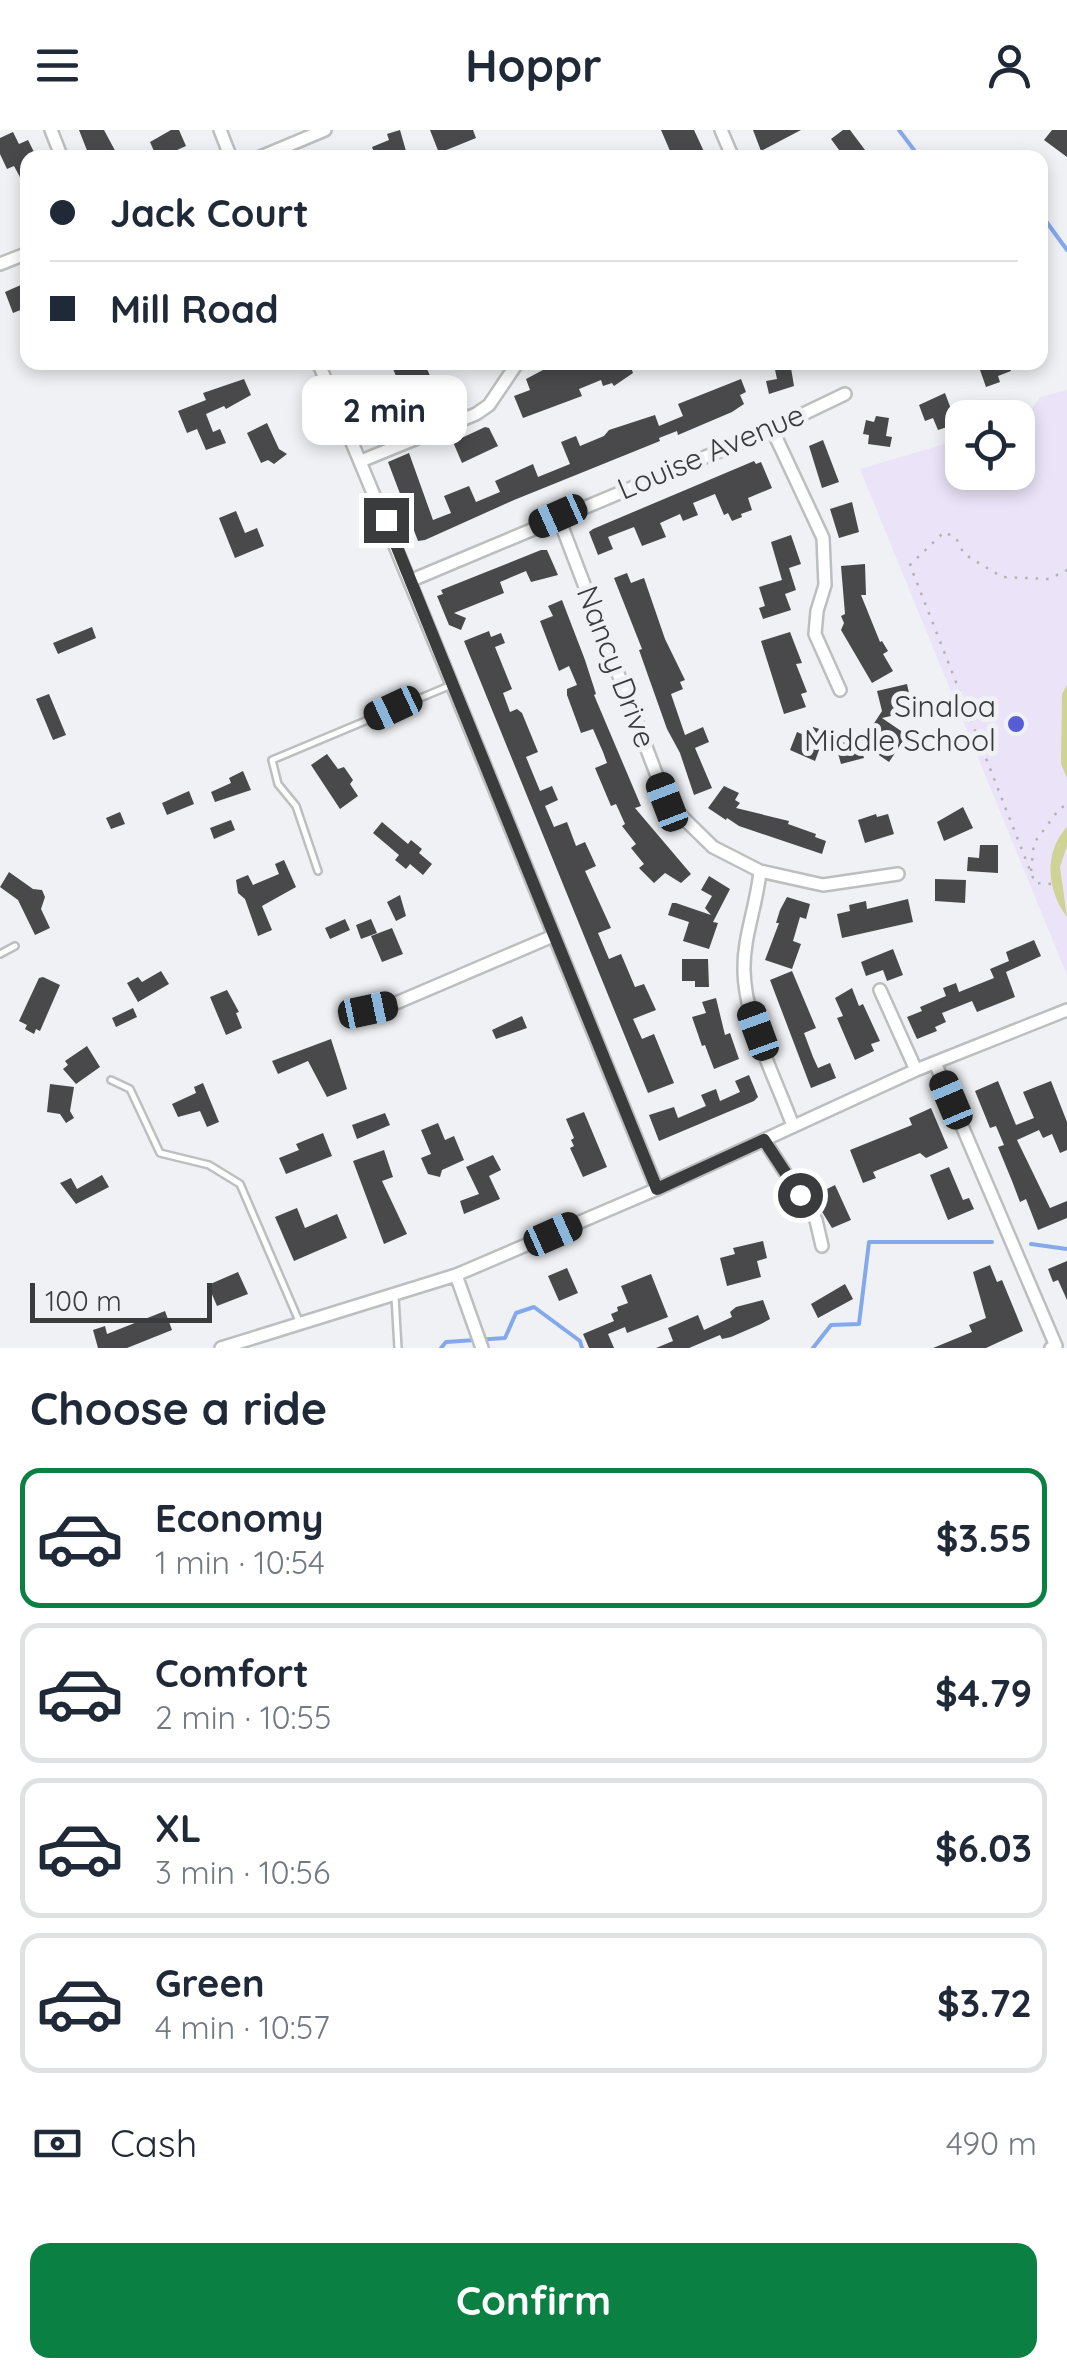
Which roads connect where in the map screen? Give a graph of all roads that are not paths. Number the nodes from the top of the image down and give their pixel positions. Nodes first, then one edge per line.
1 (325, 130) edge
2 (277, 150) edge
3 (321, 370) edge
4 (512, 370) edge
5 (844, 394) dead end
6 (772, 429) junction
7 (360, 462) junction
8 (558, 516) junction
9 (412, 580) junction
10 (452, 685) junction
11 (840, 690) dead end
12 (318, 871) dead end
13 (760, 871) junction
14 (898, 874) dead end
15 (554, 936) junction
16 (15, 946) dead end
17 (0, 954) edge
18 (880, 990) dead end
19 (1067, 1010) edge
20 (346, 1015) dead end
21 (936, 1065) junction
22 (916, 1070) junction
23 (111, 1080) dead end
24 (793, 1126) junction
25 (764, 1140) junction
26 (657, 1189) junction
27 (822, 1246) dead end
28 (456, 1275) junction
29 (395, 1294) junction
30 (300, 1324) junction
31 (223, 1348) edge
32 (398, 1348) edge
33 (482, 1348) edge
34 (1051, 1348) edge

1 - 2 street
3 - 7 street
4 - 7 street
5 - 6 street, Louise Avenue
6 - 8 street, Louise Avenue
6 - 11 street
7 - 9 street
8 - 9 street, Louise Avenue
8 - 13 street, Nancy Drive
9 - 10 street
10 - 12 lane
10 - 15 street
13 - 14 street, Nancy Drive
13 - 24 street
15 - 20 street
15 - 26 street
16 - 17 lane
18 - 22 street
19 - 21 street
21 - 22 street
21 - 34 street
22 - 24 street
23 - 30 lane
24 - 25 street
25 - 26 street
25 - 27 street
26 - 28 street
28 - 29 street
28 - 33 street
29 - 30 street
29 - 32 lane
30 - 31 street

